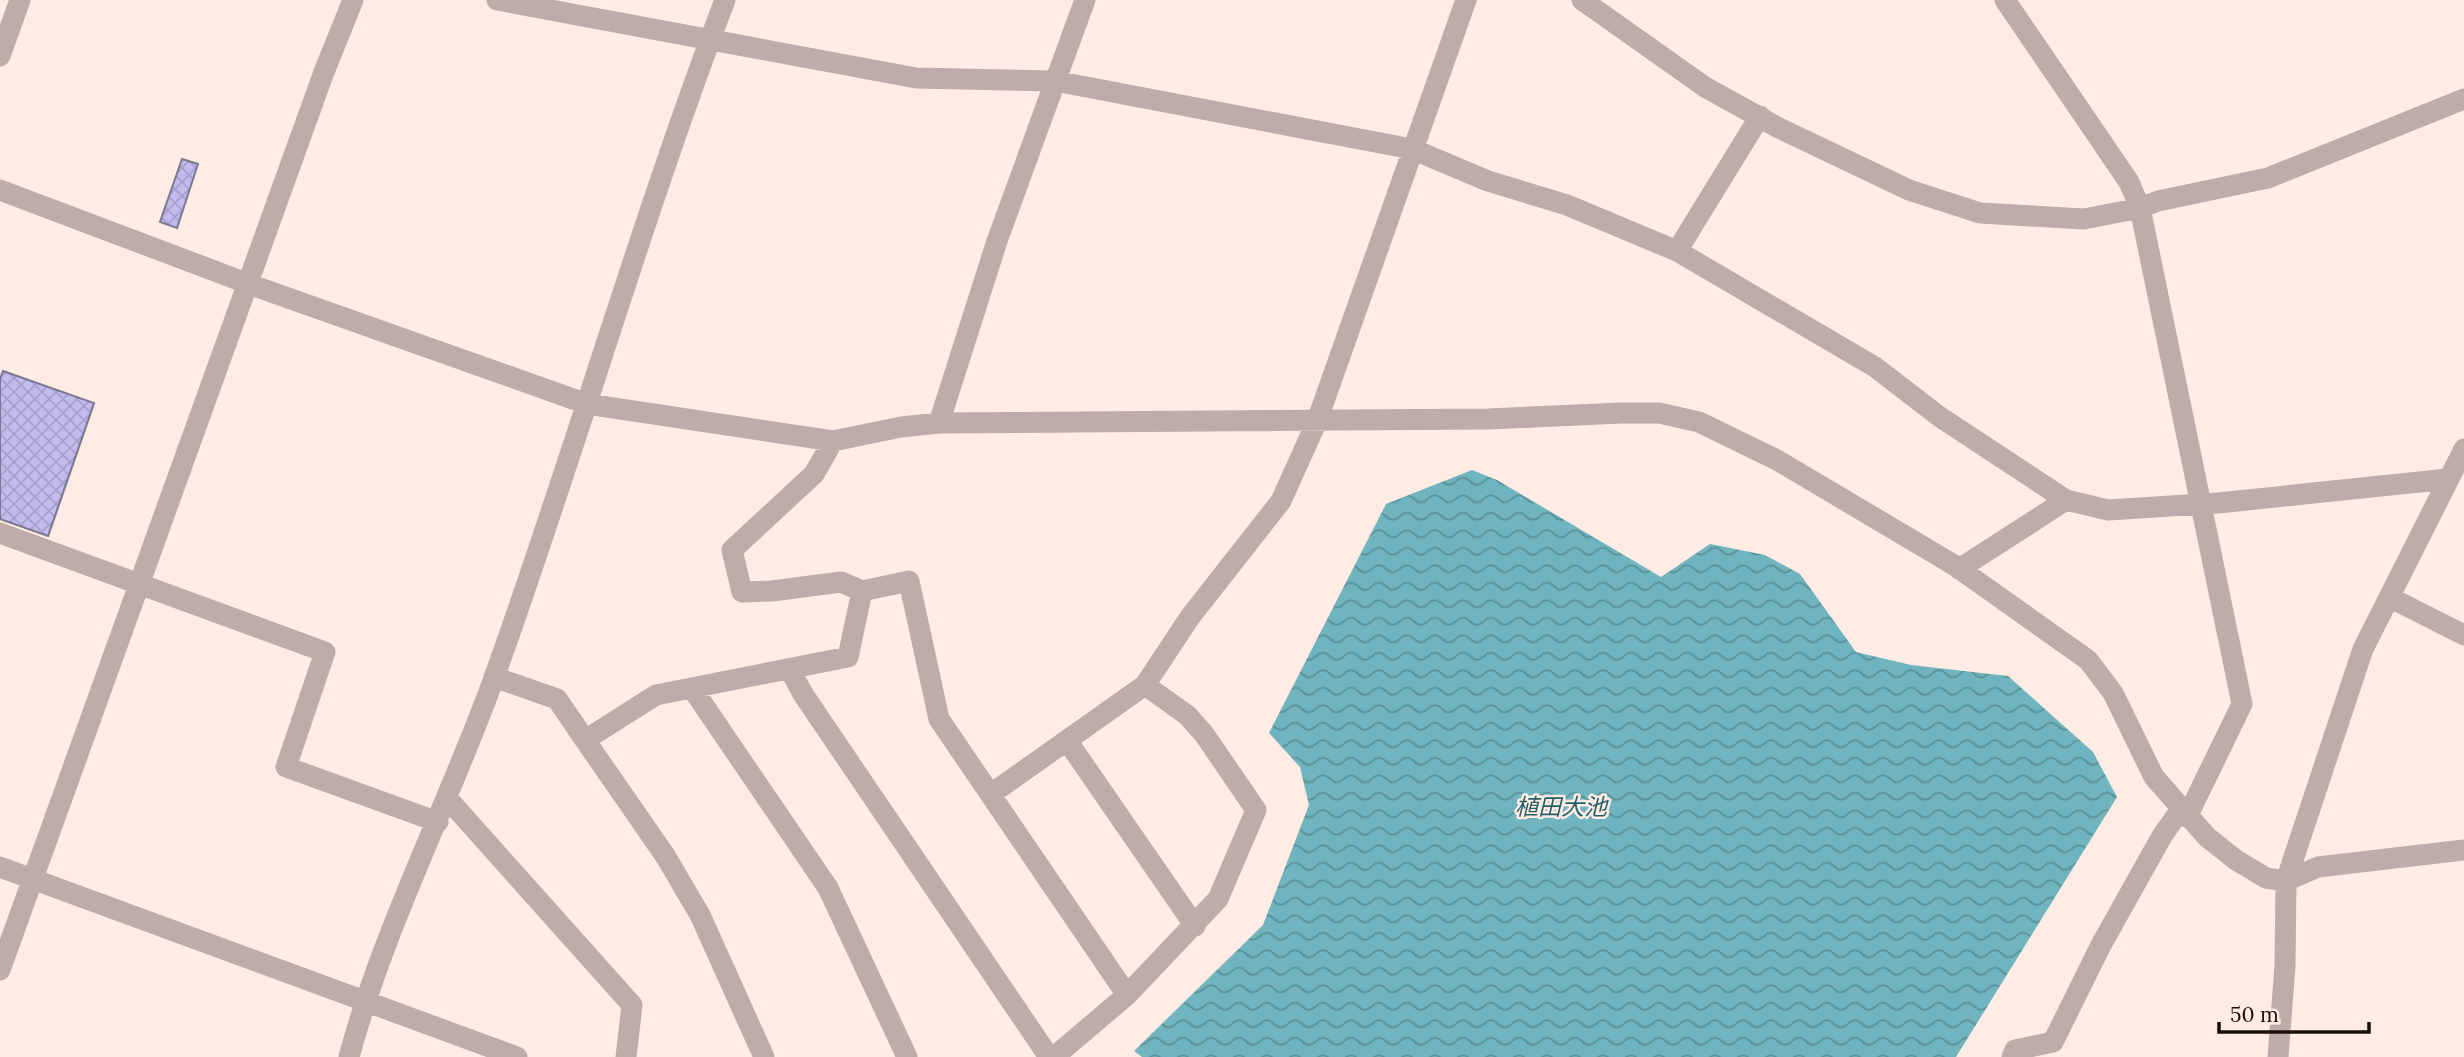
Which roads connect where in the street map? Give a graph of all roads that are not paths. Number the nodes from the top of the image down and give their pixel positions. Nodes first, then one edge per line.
1 (20, 0) edge
2 (353, 0) edge
3 (497, 0) edge
4 (725, 0) edge
5 (1085, 0) edge
6 (1466, 0) edge
7 (1582, 0) edge
8 (2005, 0) edge
9 (710, 39) junction
10 (0, 56) edge
11 (1055, 81) junction
12 (2464, 99) edge
13 (1760, 116) junction
14 (1412, 149) junction
15 (0, 190) edge
16 (2140, 208) junction
17 (1677, 251) junction
18 (249, 284) junction
19 (587, 404) junction
20 (1317, 421) junction
21 (939, 423) junction
22 (833, 441) junction
23 (2464, 449) edge
24 (2448, 479) junction
25 (2066, 500) junction
26 (2202, 502) junction
27 (0, 533) edge
28 (1959, 569) junction
29 (141, 584) junction
30 (862, 591) junction
31 (2389, 597) junction
32 (2464, 635) edge
33 (790, 670) junction
34 (494, 677) junction
35 (1145, 685) junction
36 (692, 688) junction
37 (585, 740) junction
38 (1068, 742) junction
39 (992, 794) junction
40 (448, 799) junction
41 (2184, 813) junction
42 (438, 822) junction
43 (2464, 850) edge
44 (0, 867) edge
45 (33, 878) junction
46 (2286, 881) junction
47 (1195, 926) junction
48 (0, 970) edge
49 (1127, 995) junction
50 (364, 1001) junction
51 (349, 1057) edge
52 (517, 1057) edge
53 (626, 1057) edge
54 (764, 1057) edge
55 (907, 1057) edge
56 (1052, 1057) edge
57 (2012, 1057) edge
58 (2278, 1057) edge

1 - 10 street
2 - 18 street
3 - 9 street
4 - 9 street
5 - 11 street
6 - 14 street
7 - 13 street
8 - 16 street
9 - 11 street
9 - 19 street
11 - 14 street
11 - 21 street
12 - 16 street
13 - 16 street
13 - 17 street
14 - 17 street
14 - 20 street
15 - 18 street
16 - 26 street
17 - 25 street
18 - 19 street
18 - 29 street
19 - 22 street
19 - 34 street
20 - 21 street
20 - 28 street
20 - 35 street
21 - 22 street
22 - 30 street
23 - 24 street
24 - 26 street
24 - 31 street
25 - 26 street
25 - 28 street
26 - 41 street
27 - 29 street
28 - 41 street
29 - 42 street
29 - 45 street
30 - 33 street
30 - 39 street
31 - 32 street
31 - 46 street
33 - 36 street
33 - 56 street
34 - 37 street
34 - 40 street
35 - 38 street
35 - 47 street
36 - 37 street
36 - 55 street
37 - 54 street
38 - 39 street
38 - 47 street
39 - 49 street
40 - 42 street
40 - 53 street
41 - 46 street
41 - 57 street
42 - 50 street
43 - 46 street
44 - 45 street
45 - 48 street
45 - 50 street
46 - 58 street
47 - 49 street
49 - 56 street
50 - 51 street
50 - 52 street

